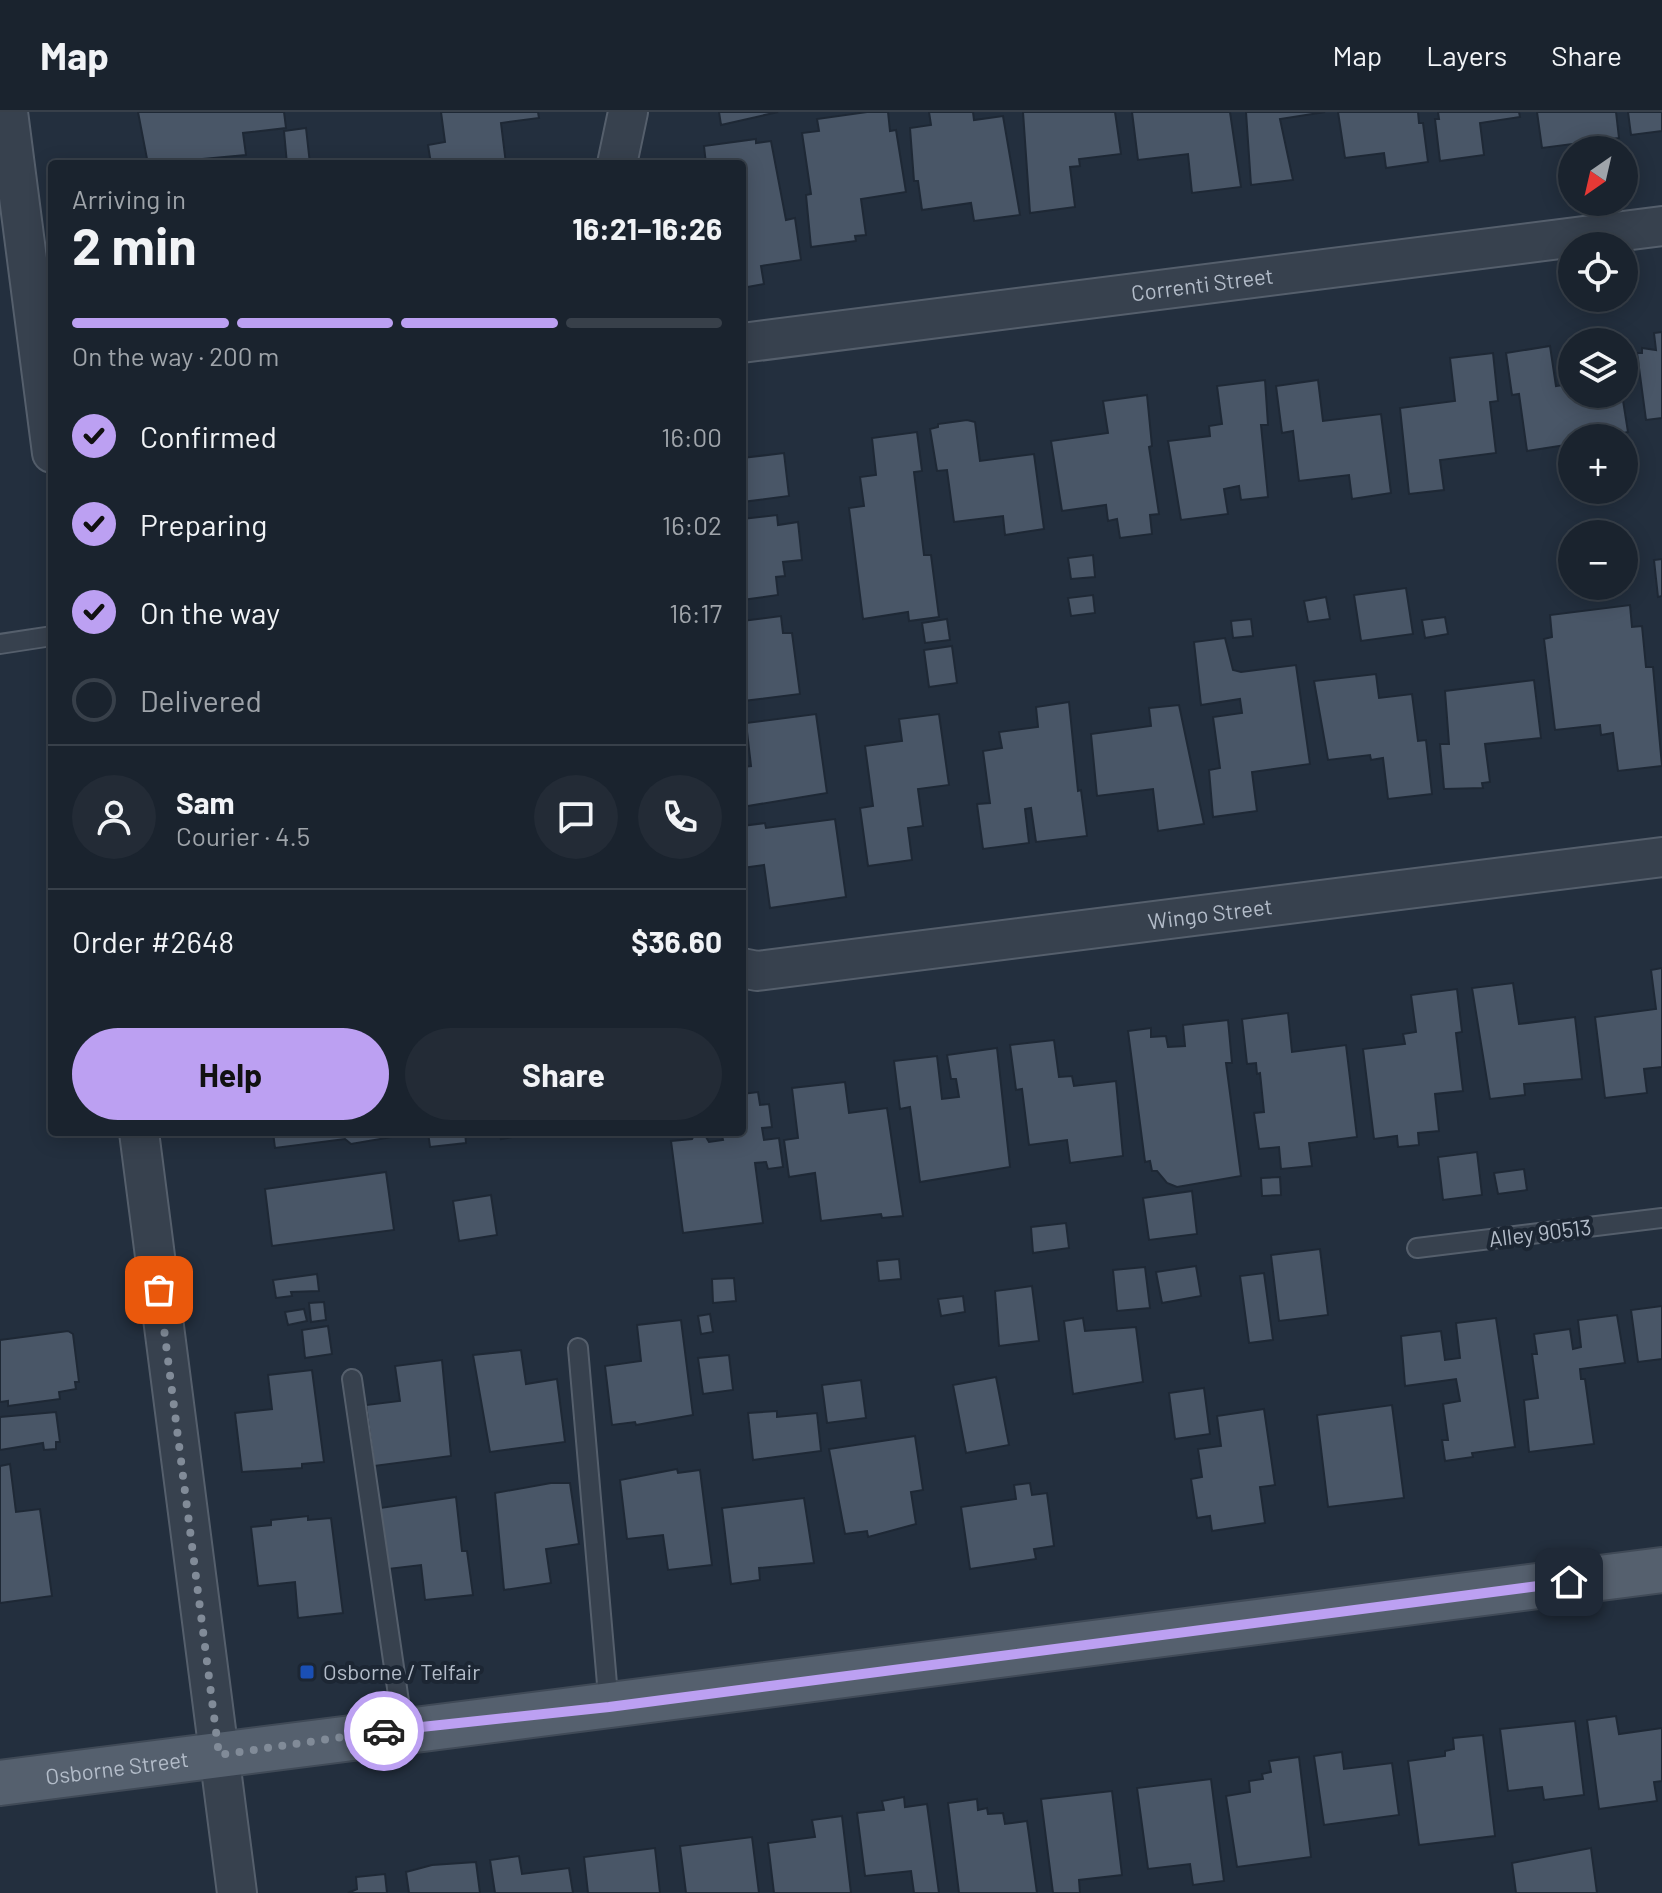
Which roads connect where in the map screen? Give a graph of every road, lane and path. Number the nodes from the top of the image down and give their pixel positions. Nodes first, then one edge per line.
1 (8, 112) edge
2 (628, 112) edge
3 (618, 160) edge
4 (1662, 226) edge
5 (746, 342) edge
6 (48, 422) edge
7 (48, 637) edge
8 (0, 644) edge
9 (1662, 857) edge
10 (750, 970) edge
11 (140, 1136) edge
12 (1662, 1218) edge
13 (1417, 1248) dead end
14 (578, 1348) dead end
15 (352, 1379) dead end
16 (1662, 1570) edge
17 (609, 1707) junction
18 (403, 1729) junction
19 (219, 1755) junction
20 (0, 1783) edge
21 (237, 1893) edge

1 - 6 street
2 - 3 street
4 - 5 street, Correnti Street
7 - 8 lane
9 - 10 street, Wingo Street
11 - 19 street
12 - 13 lane, Alley 90513
14 - 17 lane
15 - 18 lane
16 - 17 main road, Osborne Street
17 - 18 main road, Osborne Street
18 - 19 main road, Osborne Street
19 - 20 main road, Osborne Street
19 - 21 street

